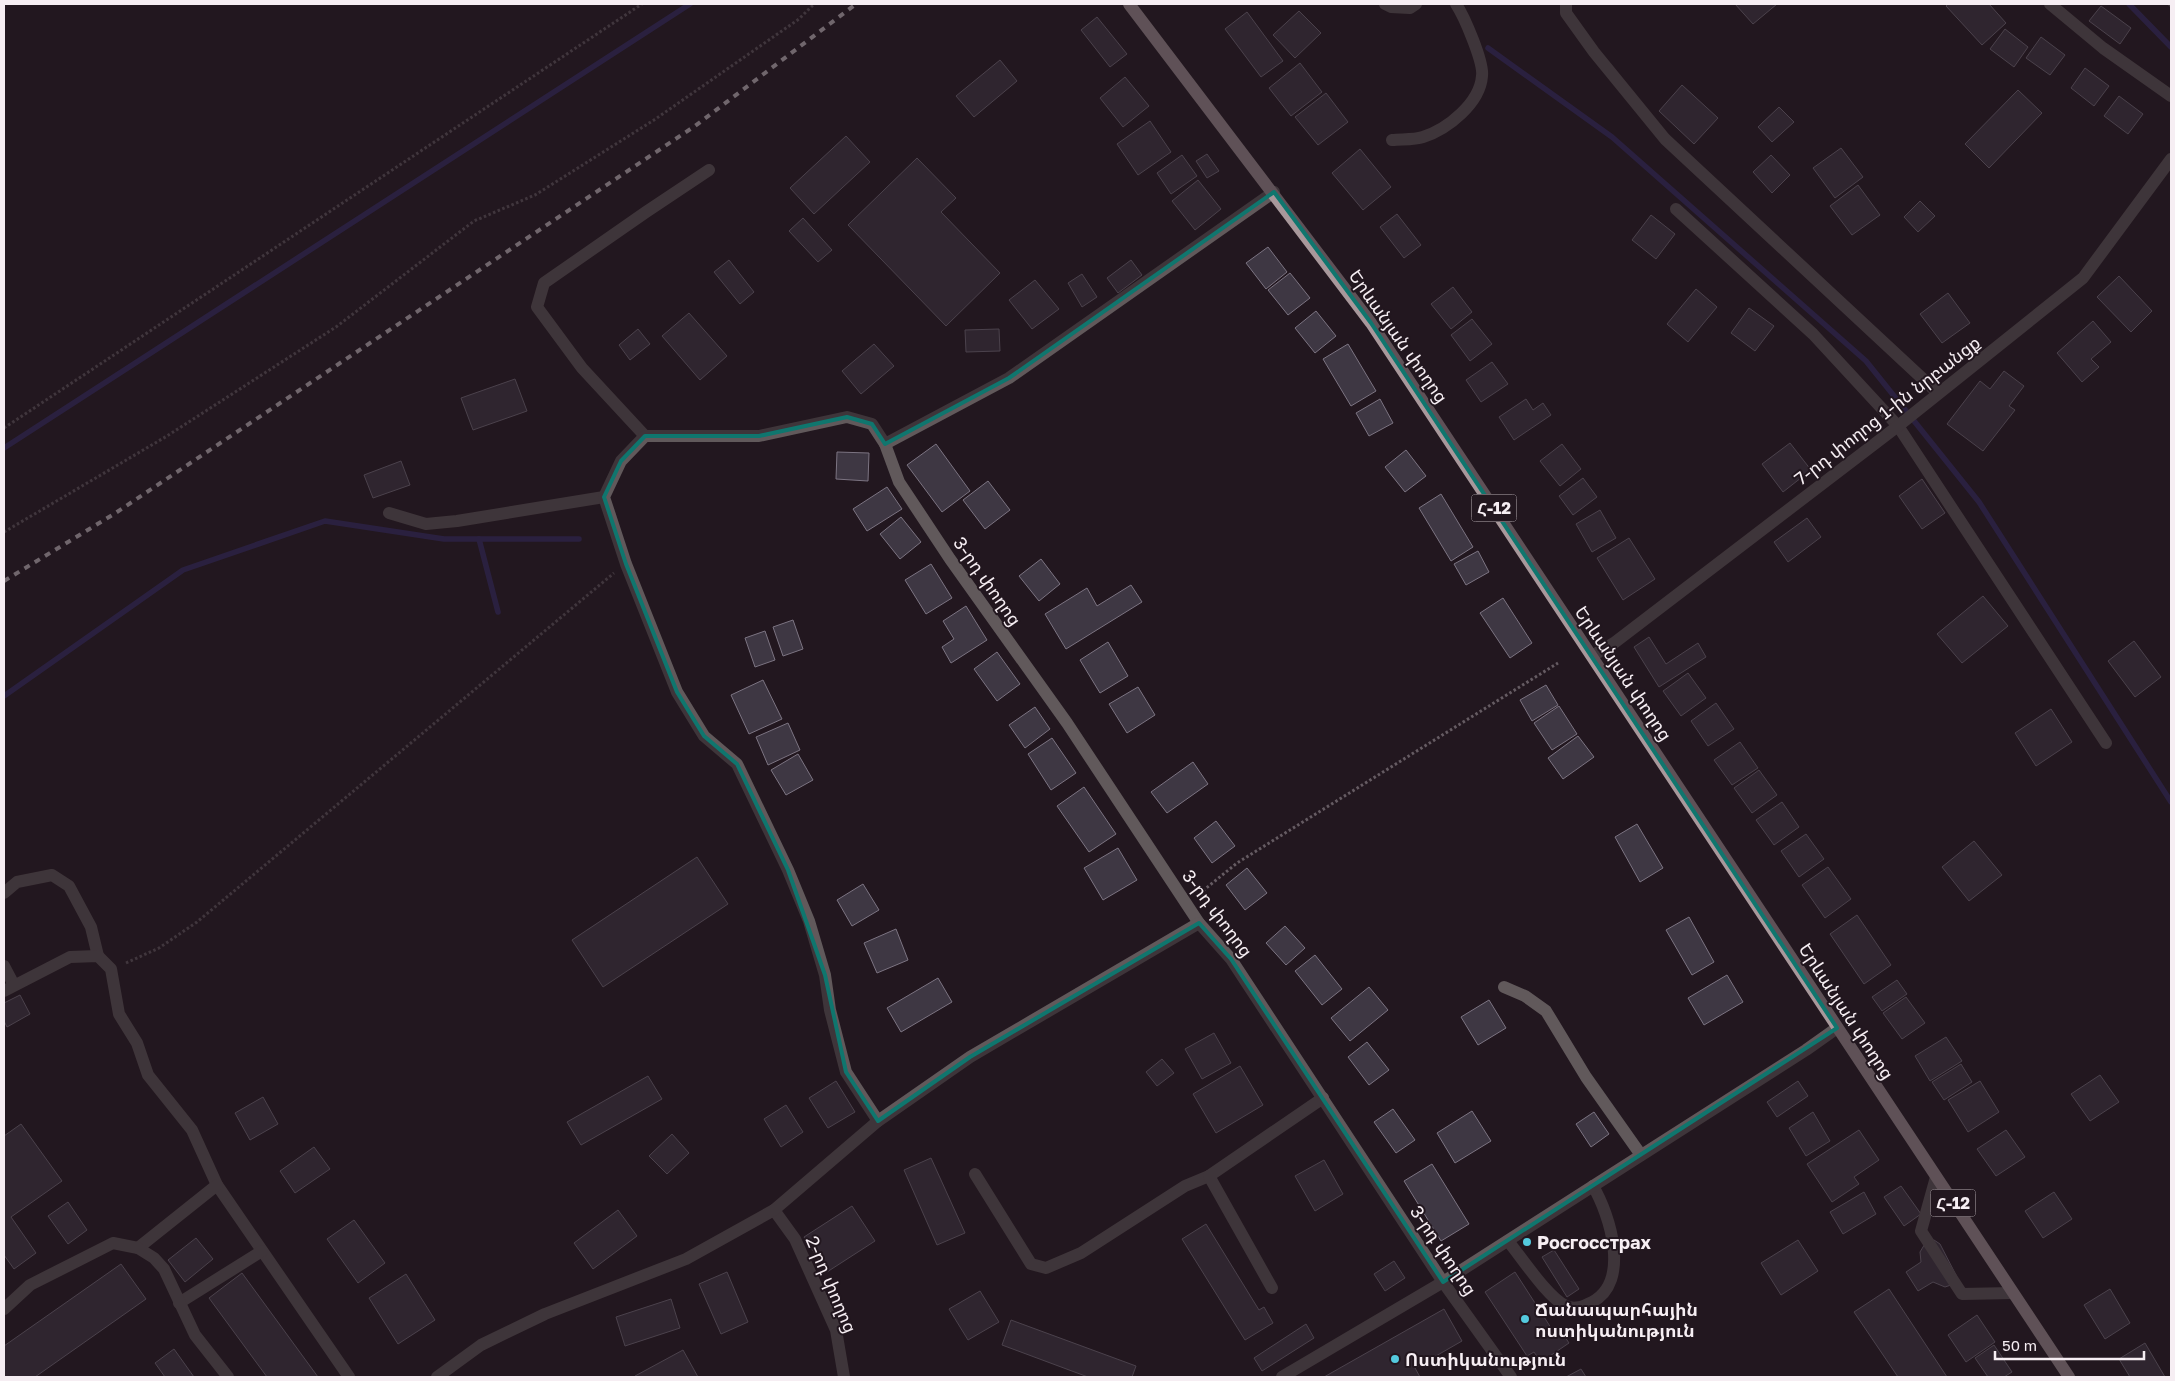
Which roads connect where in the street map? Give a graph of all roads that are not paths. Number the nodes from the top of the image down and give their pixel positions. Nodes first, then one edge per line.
1 (1129, 4) edge
2 (1385, 4) edge
3 (1416, 4) edge
4 (1456, 4) edge
5 (1566, 4) edge
6 (2050, 4) edge
7 (2171, 96) edge
8 (1392, 140) dead end
9 (2171, 159) edge
10 (709, 170) dead end
11 (1274, 192) junction
12 (1676, 209) dead end
13 (1938, 392) junction
14 (1901, 424) junction
15 (645, 436) junction
16 (885, 444) junction
17 (604, 498) junction
18 (389, 514) dead end
19 (1592, 656) junction
20 (2106, 743) dead end
21 (4, 893) edge
22 (1199, 923) junction
23 (98, 956) junction
24 (4, 966) edge
25 (1504, 987) dead end
26 (9, 988) edge
27 (1837, 1028) junction
28 (1323, 1098) junction
29 (878, 1121) junction
30 (1642, 1155) junction
31 (975, 1174) dead end
32 (1209, 1176) junction
33 (1936, 1177) junction
34 (216, 1184) junction
35 (1593, 1186) junction
36 (774, 1210) junction
37 (1508, 1241) junction
38 (138, 1248) junction
39 (262, 1251) junction
40 (1444, 1282) junction
41 (1272, 1288) dead end
42 (2013, 1293) junction
43 (179, 1302) junction
44 (4, 1309) edge
45 (228, 1377) edge
46 (349, 1377) edge
47 (437, 1377) edge
48 (844, 1377) edge
49 (1282, 1377) edge
50 (1510, 1377) edge
51 (2069, 1377) edge

1 - 11 main road, Երևանյան փողոց / Հ-12
2 - 3 street
4 - 8 street
5 - 13 street
6 - 7 street
9 - 13 street, 7-րդ փողոց 1-ին նրբանցք
10 - 15 street
11 - 16 street
11 - 19 main road, Երևանյան փողոց / Հ-12
12 - 14 street
13 - 14 street, 7-րդ փողոց 1-ին նրբանցք
14 - 19 street, 7-րդ փողոց 1-ին նրբանցք
14 - 20 street
15 - 16 street, 3-րդ փողոց
15 - 17 street
16 - 22 street, 3-րդ փողոց
17 - 18 street
17 - 29 street
19 - 27 main road, Երևանյան փողոց / Հ-12
21 - 23 street
22 - 28 street, 3-րդ փողոց
22 - 29 street
23 - 26 street
23 - 34 street
24 - 26 street
25 - 30 street
27 - 30 street
27 - 33 main road, Երևանյան փողոց / Հ-12
28 - 32 street
28 - 40 street, 3-րդ փողոց
29 - 36 street
30 - 35 street
31 - 32 street
32 - 41 street
33 - 42 main road, Երևանյան փողոց / Հ-12
33 - 42 street
34 - 38 street
34 - 39 street
35 - 37 street
35 - 37 street
36 - 47 street
36 - 48 street, 2-րդ փողոց
37 - 40 street
38 - 43 street
38 - 44 street
39 - 43 street
39 - 46 street
40 - 49 street
40 - 50 street, 3-րդ փողոց
42 - 51 main road, Երևանյան փողոց / Հ-12
43 - 45 street

